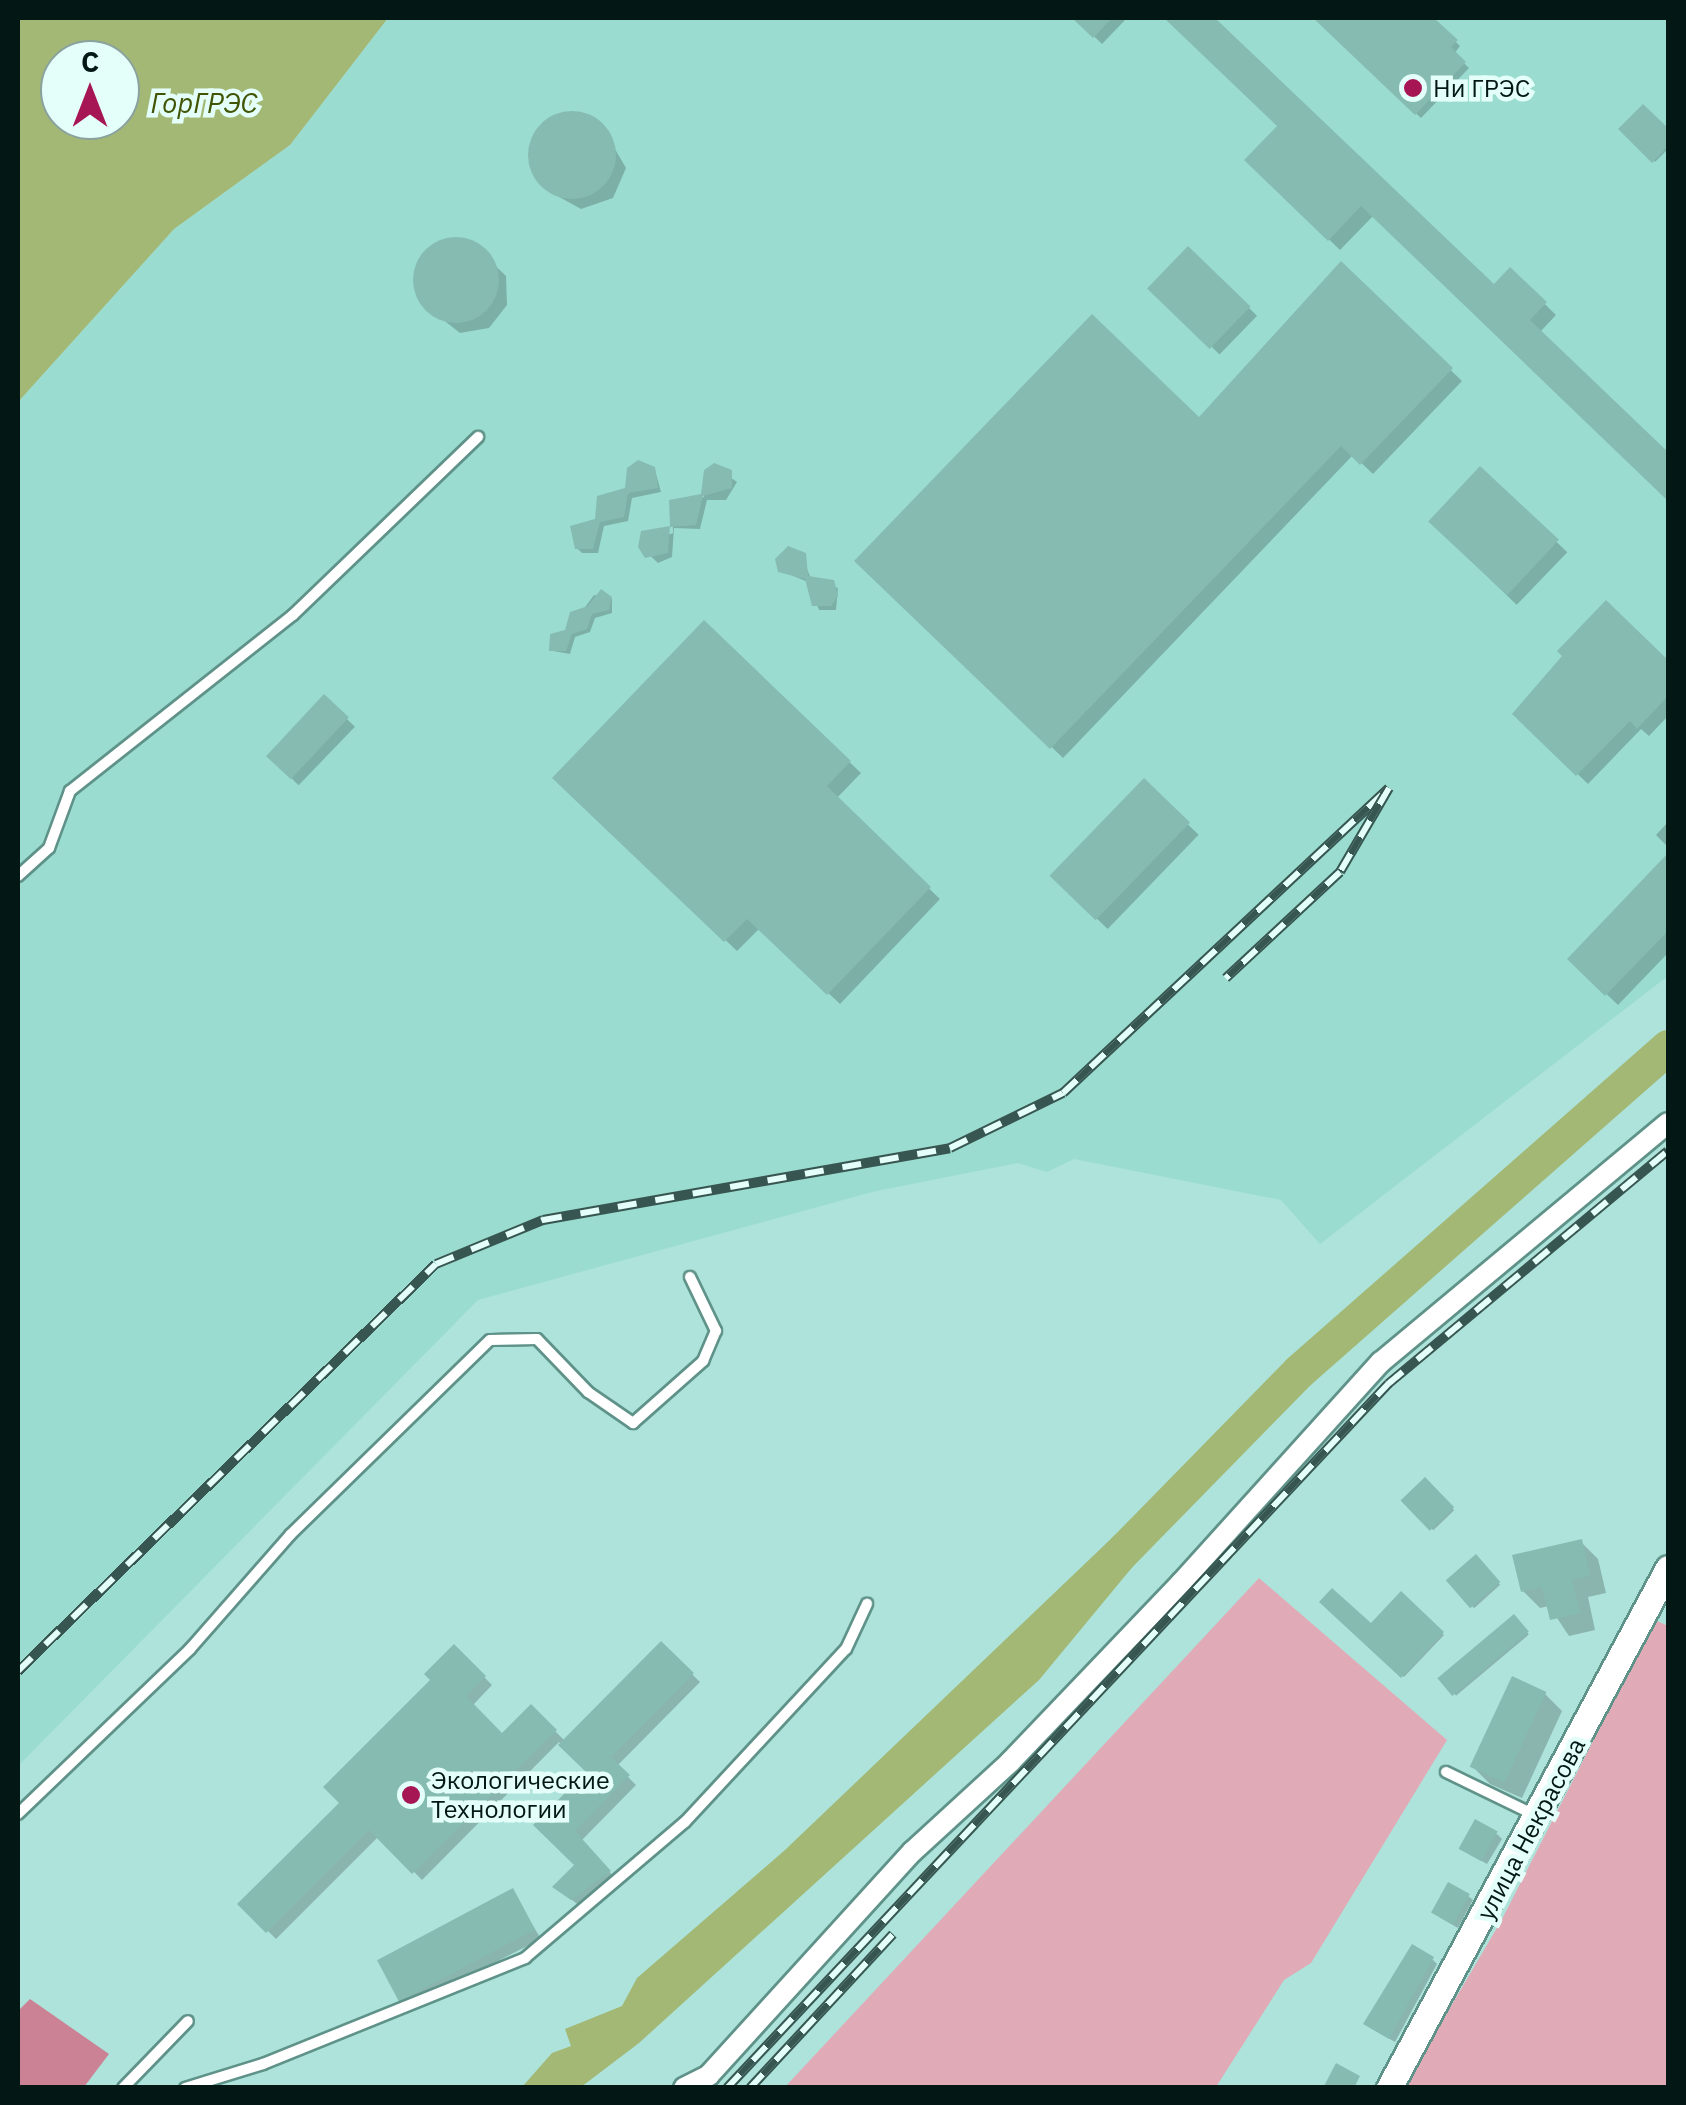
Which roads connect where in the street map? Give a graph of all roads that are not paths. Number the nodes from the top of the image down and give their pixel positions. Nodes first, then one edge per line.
1 (478, 438) dead end
2 (18, 876) edge
3 (1668, 1123) edge
4 (690, 1278) dead end
5 (1668, 1568) edge
6 (868, 1604) dead end
7 (1446, 1772) dead end
8 (18, 1814) edge
9 (1538, 1816) junction
10 (188, 2021) dead end
11 (123, 2088) edge
12 (185, 2088) edge
13 (684, 2088) edge
14 (1389, 2088) edge

1 - 2 lane
3 - 13 street
4 - 8 lane
5 - 9 street, улица Некрасова
6 - 12 lane
7 - 9 lane
9 - 14 street, улица Некрасова
10 - 11 lane

